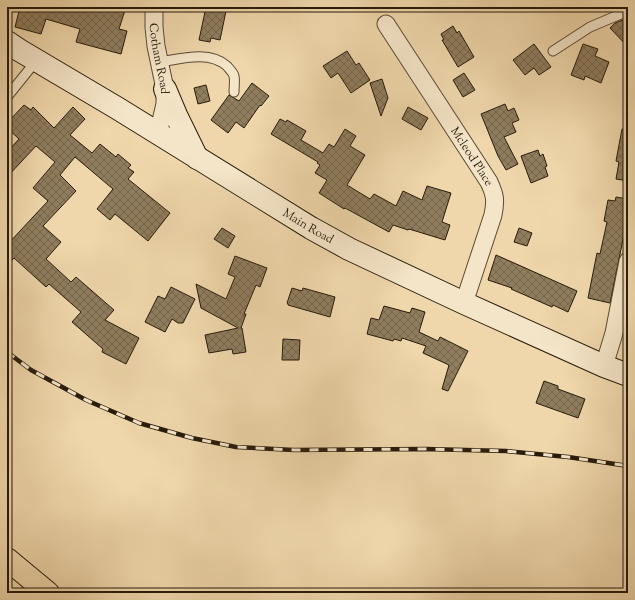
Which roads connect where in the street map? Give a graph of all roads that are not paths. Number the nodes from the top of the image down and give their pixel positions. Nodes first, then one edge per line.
1 (154, 7) edge
2 (628, 11) edge
3 (386, 24) dead end
4 (7, 42) edge
5 (553, 51) dead end
6 (37, 60) junction
7 (160, 62) junction
8 (165, 89) junction
9 (234, 92) dead end
10 (7, 97) edge
11 (158, 134) junction
12 (197, 158) junction
13 (628, 261) edge
14 (464, 303) junction
15 (604, 366) junction
16 (628, 376) edge
17 (7, 559) edge
18 (48, 593) edge

1 - 7 street, Cotham Road
2 - 5 lane
3 - 14 street, Mcleod Place
4 - 6 main road, Main Road
6 - 10 lane
6 - 11 main road, Main Road
7 - 8 street, Cotham Road
7 - 9 lane
8 - 11 street, Cotham Road
8 - 12 main road
11 - 12 main road, Main Road
12 - 14 main road, Main Road
13 - 15 street
14 - 15 main road, Main Road
15 - 16 main road, Main Road
17 - 18 highway

